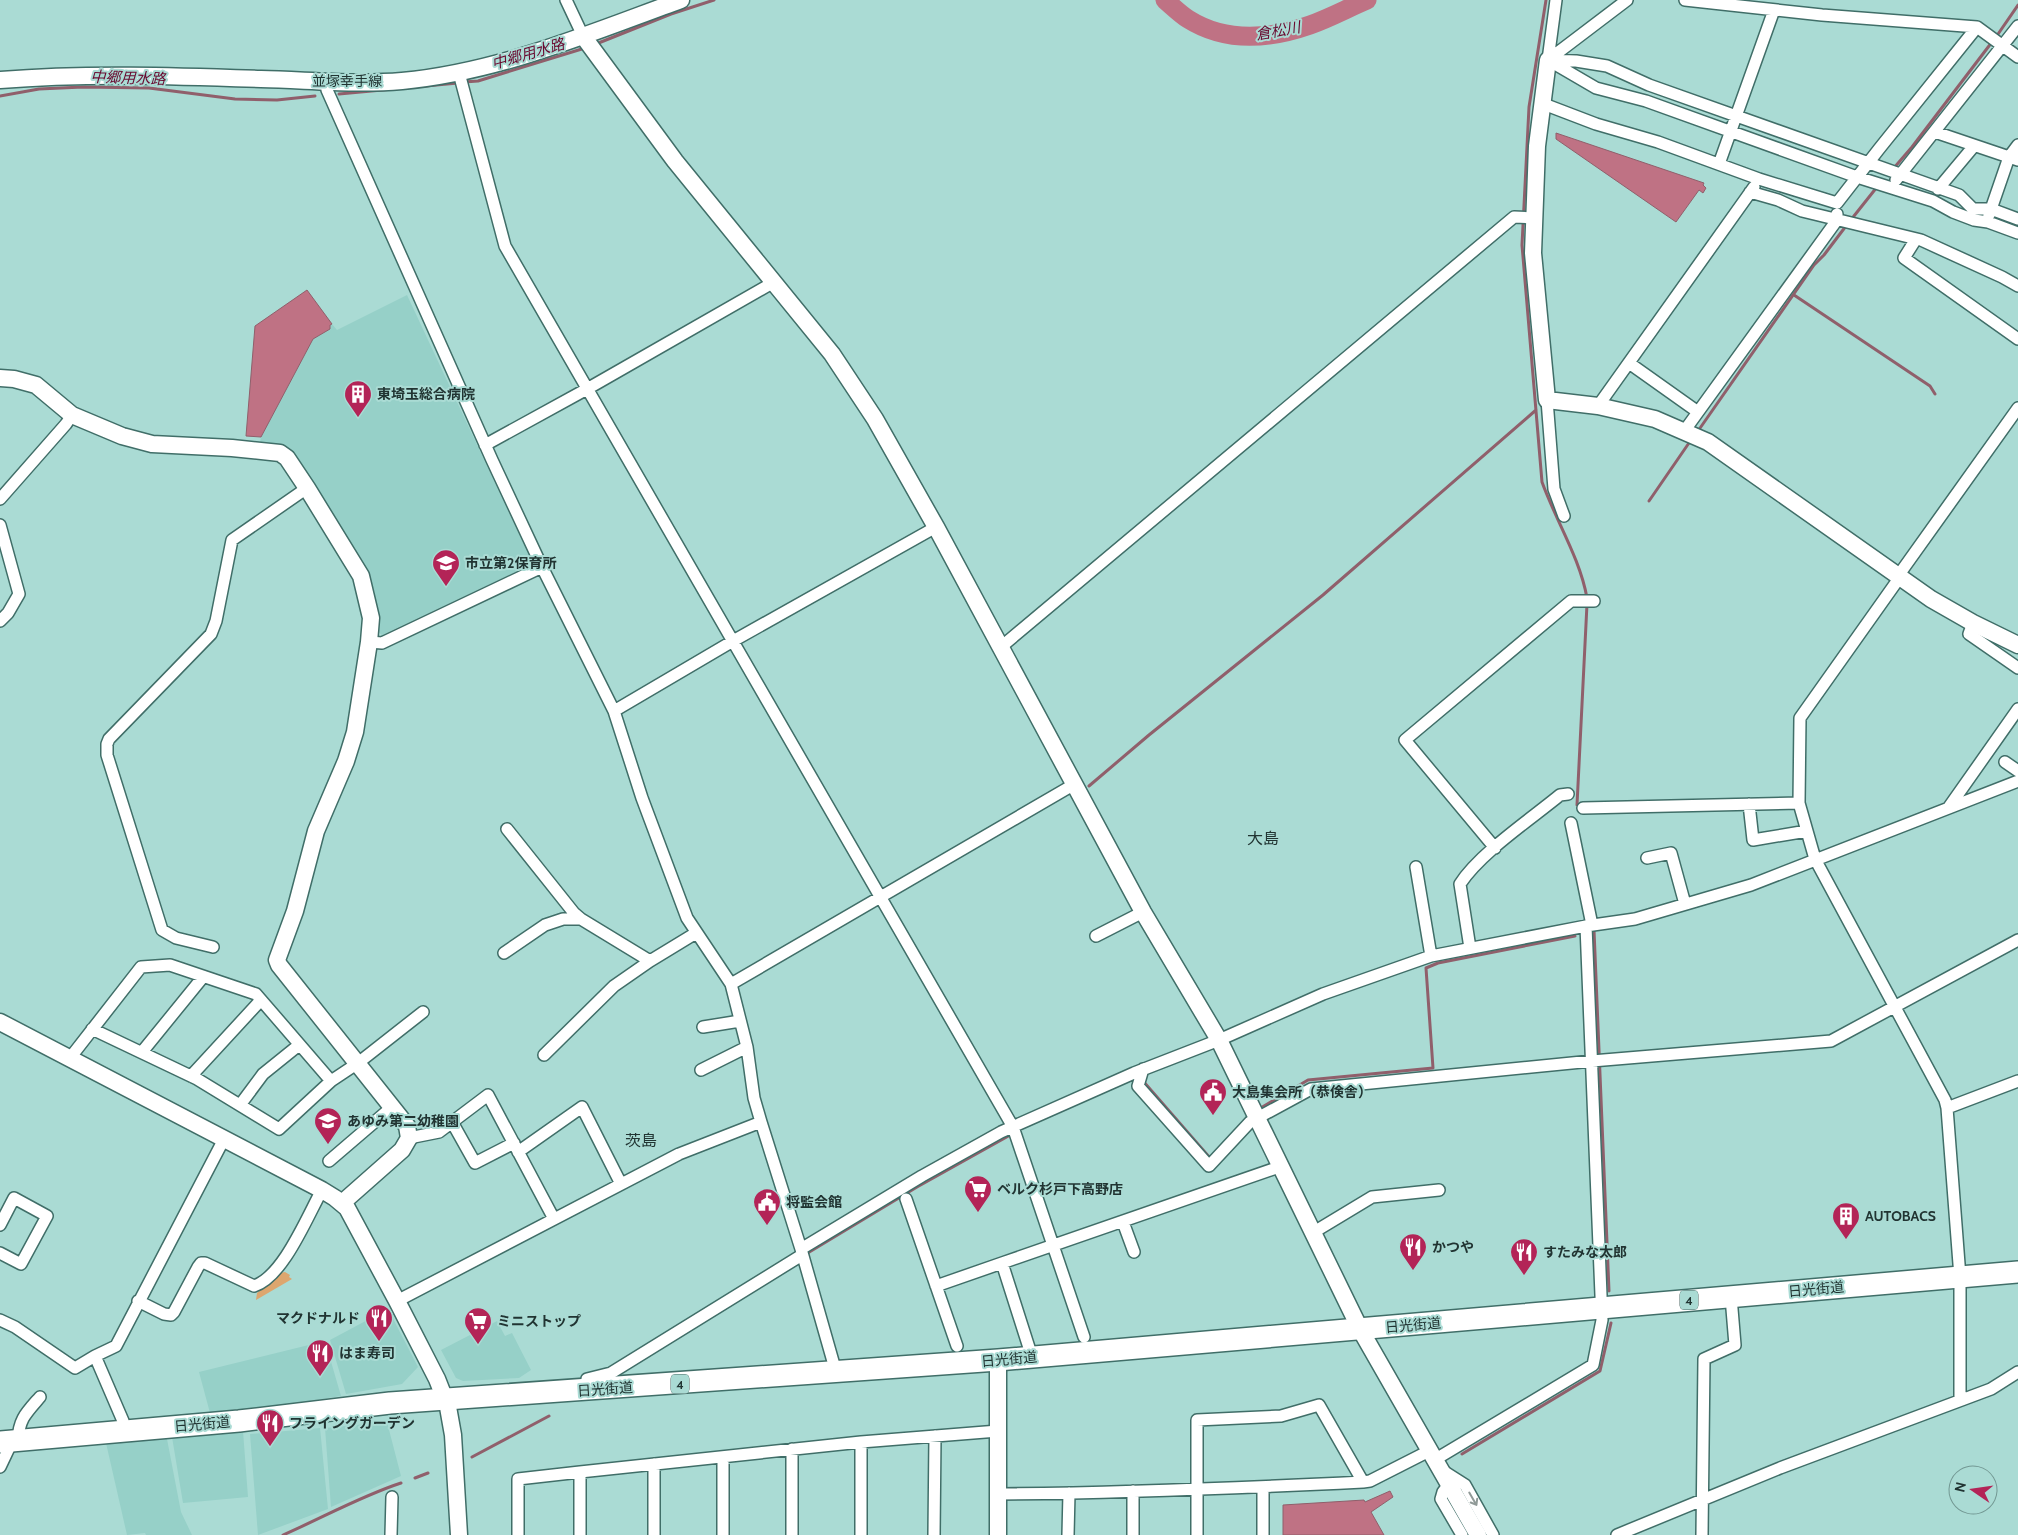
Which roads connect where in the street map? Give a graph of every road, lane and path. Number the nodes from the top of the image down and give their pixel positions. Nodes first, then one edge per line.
1 (566, 0) edge
2 (681, 0) edge
3 (1556, 0) edge
4 (1627, 0) edge
5 (1685, 0) edge
6 (1774, 10) junction
7 (2018, 26) edge
8 (1977, 28) junction
9 (583, 36) junction
10 (2002, 45) junction
11 (2018, 57) edge
12 (1548, 60) junction
13 (459, 72) junction
14 (0, 80) edge
15 (326, 82) junction
16 (1541, 103) junction
17 (1736, 116) junction
18 (1731, 131) junction
19 (1935, 132) junction
20 (2018, 145) edge
21 (1974, 146) junction
22 (2014, 159) edge
23 (1719, 164) junction
24 (1868, 164) junction
25 (1900, 175) junction
26 (1857, 177) junction
27 (1759, 180) junction
28 (1891, 188) junction
29 (1938, 189) junction
30 (1750, 192) junction
31 (1959, 195) junction
32 (1991, 209) junction
33 (1837, 212) junction
34 (1953, 212) junction
35 (1534, 218) junction
36 (2018, 219) edge
37 (1988, 222) junction
38 (2018, 233) edge
39 (1916, 239) junction
40 (2018, 278) edge
41 (774, 282) junction
42 (2018, 286) edge
43 (2018, 339) edge
44 (1629, 363) junction
45 (0, 378) edge
46 (587, 389) junction
47 (1547, 400) junction
48 (1598, 406) junction
49 (2018, 408) edge
50 (1698, 412) junction
51 (69, 419) junction
52 (1685, 430) junction
53 (485, 445) junction
54 (302, 492) junction
55 (0, 499) edge
56 (1564, 516) dead end
57 (0, 525) edge
58 (936, 527) junction
59 (542, 567) junction
60 (1899, 576) junction
61 (1594, 601) dead end
62 (0, 621) edge
63 (1973, 623) junction
64 (733, 641) junction
65 (369, 642) junction
66 (2018, 645) edge
67 (1000, 648) junction
68 (2018, 668) edge
69 (614, 711) junction
70 (2017, 713) edge
71 (2005, 762) dead end
72 (2018, 771) edge
73 (2018, 781) edge
74 (1073, 785) junction
75 (1568, 794) dead end
76 (1800, 803) junction
77 (1749, 804) junction
78 (1949, 807) junction
79 (1583, 808) dead end
80 (1571, 823) dead end
81 (507, 829) dead end
82 (1807, 831) junction
83 (1495, 848) junction
84 (1647, 858) dead end
85 (1814, 859) junction
86 (1416, 867) dead end
87 (881, 897) junction
88 (1685, 904) junction
89 (1143, 912) junction
90 (580, 919) junction
91 (1589, 925) junction
92 (696, 933) junction
93 (1096, 936) dead end
94 (2018, 940) edge
95 (213, 947) dead end
96 (1470, 948) junction
97 (504, 954) dead end
98 (1431, 956) junction
99 (650, 961) junction
100 (203, 976) junction
101 (730, 984) junction
102 (261, 1000) junction
103 (1893, 1006) junction
104 (423, 1012) dead end
105 (740, 1021) junction
106 (0, 1022) edge
107 (703, 1027) dead end
108 (92, 1029) junction
109 (1220, 1040) junction
110 (299, 1045) junction
111 (747, 1046) junction
112 (142, 1052) junction
113 (544, 1055) dead end
114 (70, 1058) junction
115 (1592, 1061) junction
116 (358, 1063) junction
117 (1143, 1069) junction
118 (701, 1070) dead end
119 (191, 1076) junction
120 (331, 1081) junction
121 (2018, 1081) edge
122 (240, 1105) junction
123 (392, 1107) junction
124 (1947, 1108) junction
125 (1258, 1117) junction
126 (452, 1122) junction
127 (761, 1122) junction
128 (1013, 1127) junction
129 (409, 1138) junction
130 (224, 1139) junction
131 (516, 1147) junction
132 (329, 1161) dead end
133 (1282, 1166) junction
134 (621, 1184) junction
135 (322, 1190) junction
136 (1439, 1190) dead end
137 (906, 1199) dead end
138 (342, 1203) junction
139 (554, 1219) junction
140 (1123, 1222) junction
141 (0, 1225) edge
142 (1314, 1232) junction
143 (1053, 1247) junction
144 (801, 1252) junction
145 (1134, 1252) dead end
146 (0, 1253) edge
147 (1002, 1263) junction
148 (2018, 1272) edge
149 (1960, 1277) junction
150 (936, 1286) junction
151 (1732, 1297) junction
152 (138, 1301) junction
153 (397, 1301) junction
154 (1601, 1308) junction
155 (0, 1320) edge
156 (1360, 1329) junction
157 (1084, 1337) dead end
158 (956, 1346) dead end
159 (95, 1356) junction
160 (1032, 1357) junction
161 (998, 1360) junction
162 (836, 1372) junction
163 (2018, 1373) edge
164 (586, 1390) junction
165 (40, 1397) dead end
166 (445, 1399) junction
167 (1960, 1399) junction
168 (124, 1431) junction
169 (998, 1431) junction
170 (935, 1436) junction
171 (9, 1441) edge
172 (861, 1442) junction
173 (792, 1449) junction
174 (723, 1457) junction
175 (654, 1464) junction
176 (1440, 1466) junction
177 (0, 1467) edge
178 (580, 1472) junction
179 (1363, 1482) junction
180 (1263, 1487) junction
181 (1197, 1489) junction
182 (1133, 1491) junction
183 (1068, 1493) junction
184 (998, 1494) junction
185 (392, 1497) dead end
186 (1702, 1501) junction
187 (392, 1535) edge
188 (459, 1535) edge
189 (518, 1535) edge
190 (580, 1535) edge
191 (654, 1535) edge
192 (723, 1535) edge
193 (792, 1535) edge
194 (861, 1535) edge
195 (934, 1535) edge
196 (998, 1535) edge
197 (1068, 1535) edge
198 (1133, 1535) edge
199 (1197, 1535) edge
200 (1263, 1535) edge
201 (1462, 1535) edge
202 (1478, 1535) edge
203 (1493, 1535) edge
204 (1617, 1535) edge
205 (1702, 1535) edge

1 - 9 street
2 - 9 street, 並塚幸手線
3 - 12 street
4 - 12 street
5 - 6 street
6 - 8 street
6 - 17 street
7 - 10 street
8 - 10 street
8 - 24 street
9 - 13 street, 並塚幸手線
9 - 41 street
10 - 11 street
10 - 19 street
12 - 16 street
12 - 17 street
12 - 18 street
13 - 15 street, 並塚幸手線
13 - 46 street
14 - 15 street, 並塚幸手線
15 - 53 street
16 - 23 street
16 - 35 street
17 - 18 street
17 - 24 street
18 - 23 street
18 - 26 street
19 - 21 street
19 - 25 street
20 - 22 street
21 - 22 street
21 - 29 street
22 - 32 street
23 - 27 street
24 - 25 street
24 - 26 street
25 - 28 street
25 - 29 street
26 - 28 street
26 - 33 street
27 - 30 street
27 - 33 street
28 - 34 street
29 - 31 street
30 - 33 street
30 - 44 street
31 - 32 street
31 - 34 street
32 - 36 street
32 - 37 street
33 - 39 street
33 - 40 street
33 - 50 street
34 - 37 street
35 - 47 street
35 - 67 street
37 - 38 street
39 - 42 street
39 - 43 street
41 - 46 street
41 - 58 street
44 - 48 street
44 - 50 street
45 - 51 street
46 - 53 street
46 - 64 street
47 - 48 street
47 - 56 street
48 - 52 street
49 - 60 street
50 - 52 street
51 - 54 street
51 - 55 street
52 - 60 street
53 - 59 street
54 - 65 street
54 - 95 street
57 - 62 street
58 - 64 street
58 - 67 street
59 - 65 street
59 - 69 street
60 - 63 street
60 - 76 street
61 - 83 street
63 - 66 street
63 - 68 street
64 - 69 street
64 - 87 street
65 - 116 street
67 - 74 street
69 - 92 street
70 - 78 street
71 - 72 street
73 - 78 street
74 - 87 street
74 - 89 street
75 - 83 street
76 - 77 street
76 - 82 street
77 - 79 street
77 - 82 street
78 - 85 street
80 - 91 street
81 - 90 street
82 - 85 street
83 - 96 street
84 - 88 street
85 - 88 street
85 - 103 street
86 - 98 street
87 - 101 street
87 - 128 street
88 - 91 street
89 - 93 street
89 - 109 street
90 - 97 street
90 - 99 street
91 - 96 street
91 - 115 street
92 - 99 street
92 - 101 street
94 - 103 street
96 - 98 street
98 - 109 street
99 - 113 street
100 - 102 street
100 - 108 street
100 - 112 street
101 - 105 street
102 - 110 street
102 - 119 street
103 - 115 street
103 - 124 street
104 - 116 street
105 - 107 street
105 - 111 street
106 - 114 street
108 - 112 street
108 - 114 street
109 - 117 street
109 - 125 street
110 - 120 street
110 - 122 street
111 - 118 street
111 - 127 street
112 - 119 street
114 - 130 street
115 - 125 street
115 - 154 street
116 - 120 street
116 - 123 street
117 - 125 street
117 - 128 street
119 - 122 street
120 - 122 street
121 - 124 street
123 - 129 street
123 - 132 street
124 - 149 street
125 - 133 street
126 - 129 street
126 - 131 street
126 - 131 street
127 - 134 street
127 - 144 street
128 - 143 street
128 - 144 street
129 - 138 street
130 - 135 street
130 - 152 street
131 - 134 street
131 - 139 street
133 - 140 street
133 - 142 street
134 - 139 street
135 - 138 street
135 - 152 street
136 - 142 street
137 - 150 street
138 - 153 street
139 - 153 street
140 - 143 street
140 - 145 street
141 - 146 street
142 - 156 street
143 - 147 street
143 - 157 street
144 - 162 street
144 - 164 street
147 - 150 street
147 - 160 street
148 - 149 highway, 日光街道 / 4
149 - 151 highway, 日光街道 / 4
149 - 167 street
150 - 158 street
151 - 154 highway, 日光街道 / 4
151 - 186 street
152 - 159 street
153 - 166 street
154 - 156 highway, 日光街道 / 4
154 - 176 street
155 - 159 street
156 - 160 highway, 日光街道 / 4
156 - 176 street
159 - 168 street
160 - 161 highway, 日光街道 / 4
161 - 162 highway, 日光街道 / 4
161 - 169 street
162 - 164 highway, 日光街道 / 4
163 - 167 street
164 - 166 highway, 日光街道 / 4
165 - 171 street
166 - 168 highway, 日光街道 / 4
166 - 188 street
167 - 186 street
168 - 171 highway, 日光街道 / 4
169 - 170 street
169 - 184 street
170 - 172 street
170 - 195 street
171 - 177 street
172 - 173 street
172 - 194 street
173 - 174 street
173 - 193 street
174 - 175 street
174 - 192 street
175 - 178 street
175 - 191 street
176 - 179 street
176 - 201 street
176 - 202 street
176 -> 203 street
178 - 189 street
178 - 190 street
179 - 180 street
179 - 181 street
180 - 181 street
180 - 200 street
181 - 182 street
181 - 199 street
182 - 183 street
182 - 198 street
183 - 184 street
183 - 197 street
184 - 196 street
185 - 187 street
186 - 204 street
186 - 205 street

